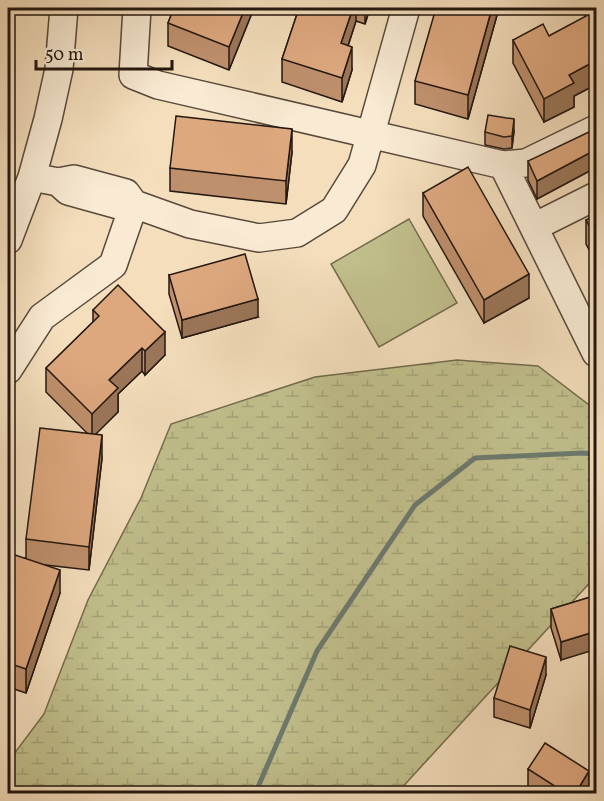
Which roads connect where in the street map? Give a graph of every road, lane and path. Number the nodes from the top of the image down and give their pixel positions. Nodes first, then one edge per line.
1 (64, 8) edge
2 (137, 8) edge
3 (406, 8) edge
4 (597, 129) edge
5 (371, 135) junction
6 (503, 165) junction
7 (32, 177) junction
8 (597, 196) edge
9 (131, 214) junction
10 (534, 227) junction
11 (8, 240) edge
12 (597, 353) edge
13 (8, 370) edge

1 - 7 street
2 - 5 street
3 - 5 street
4 - 6 street
5 - 6 street
5 - 9 street
6 - 10 street
7 - 9 street
7 - 11 street
8 - 10 street
9 - 13 street
10 - 12 street

